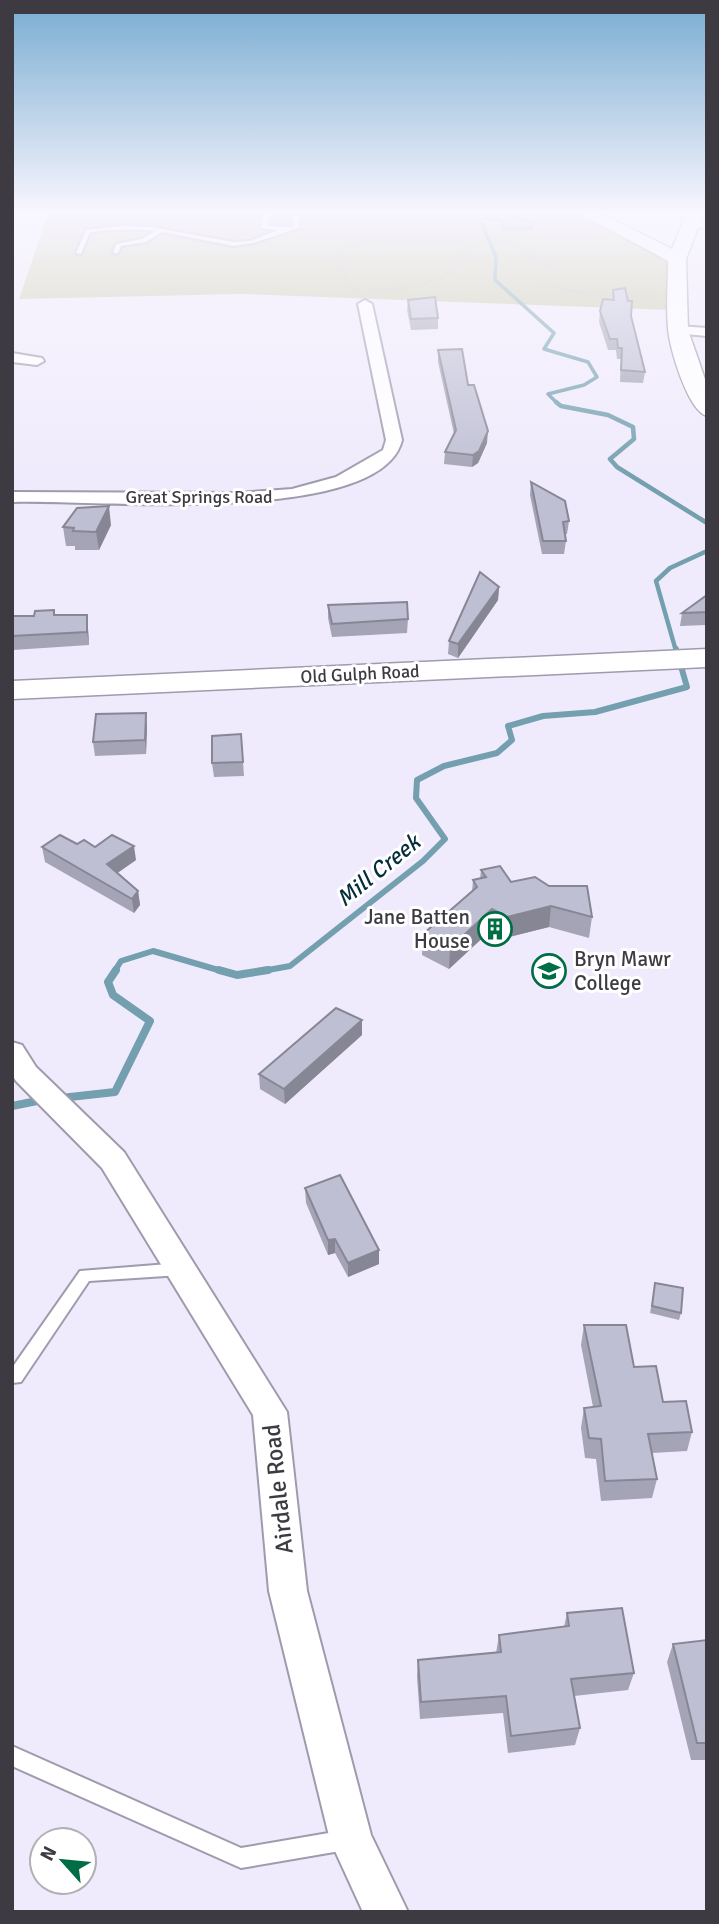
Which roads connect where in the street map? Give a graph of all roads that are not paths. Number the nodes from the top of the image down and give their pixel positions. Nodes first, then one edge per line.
1 (677, 302) edge
2 (365, 304) dead end
3 (678, 330) junction
4 (707, 332) edge
5 (12, 357) edge
6 (37, 361) dead end
7 (707, 409) edge
8 (12, 497) edge
9 (685, 659) edge
10 (12, 690) edge
11 (19, 1063) edge
12 (181, 1269) junction
13 (12, 1376) edge
14 (12, 1756) edge
15 (351, 1840) junction
16 (386, 1912) edge

1 - 3 street
2 - 8 street, Great Springs Road
3 - 4 street
3 - 7 street
5 - 6 street
9 - 10 street, Old Gulph Road
11 - 12 street, Airdale Road
12 - 13 lane
12 - 15 street, Airdale Road
14 - 15 lane
15 - 16 street, Airdale Road

